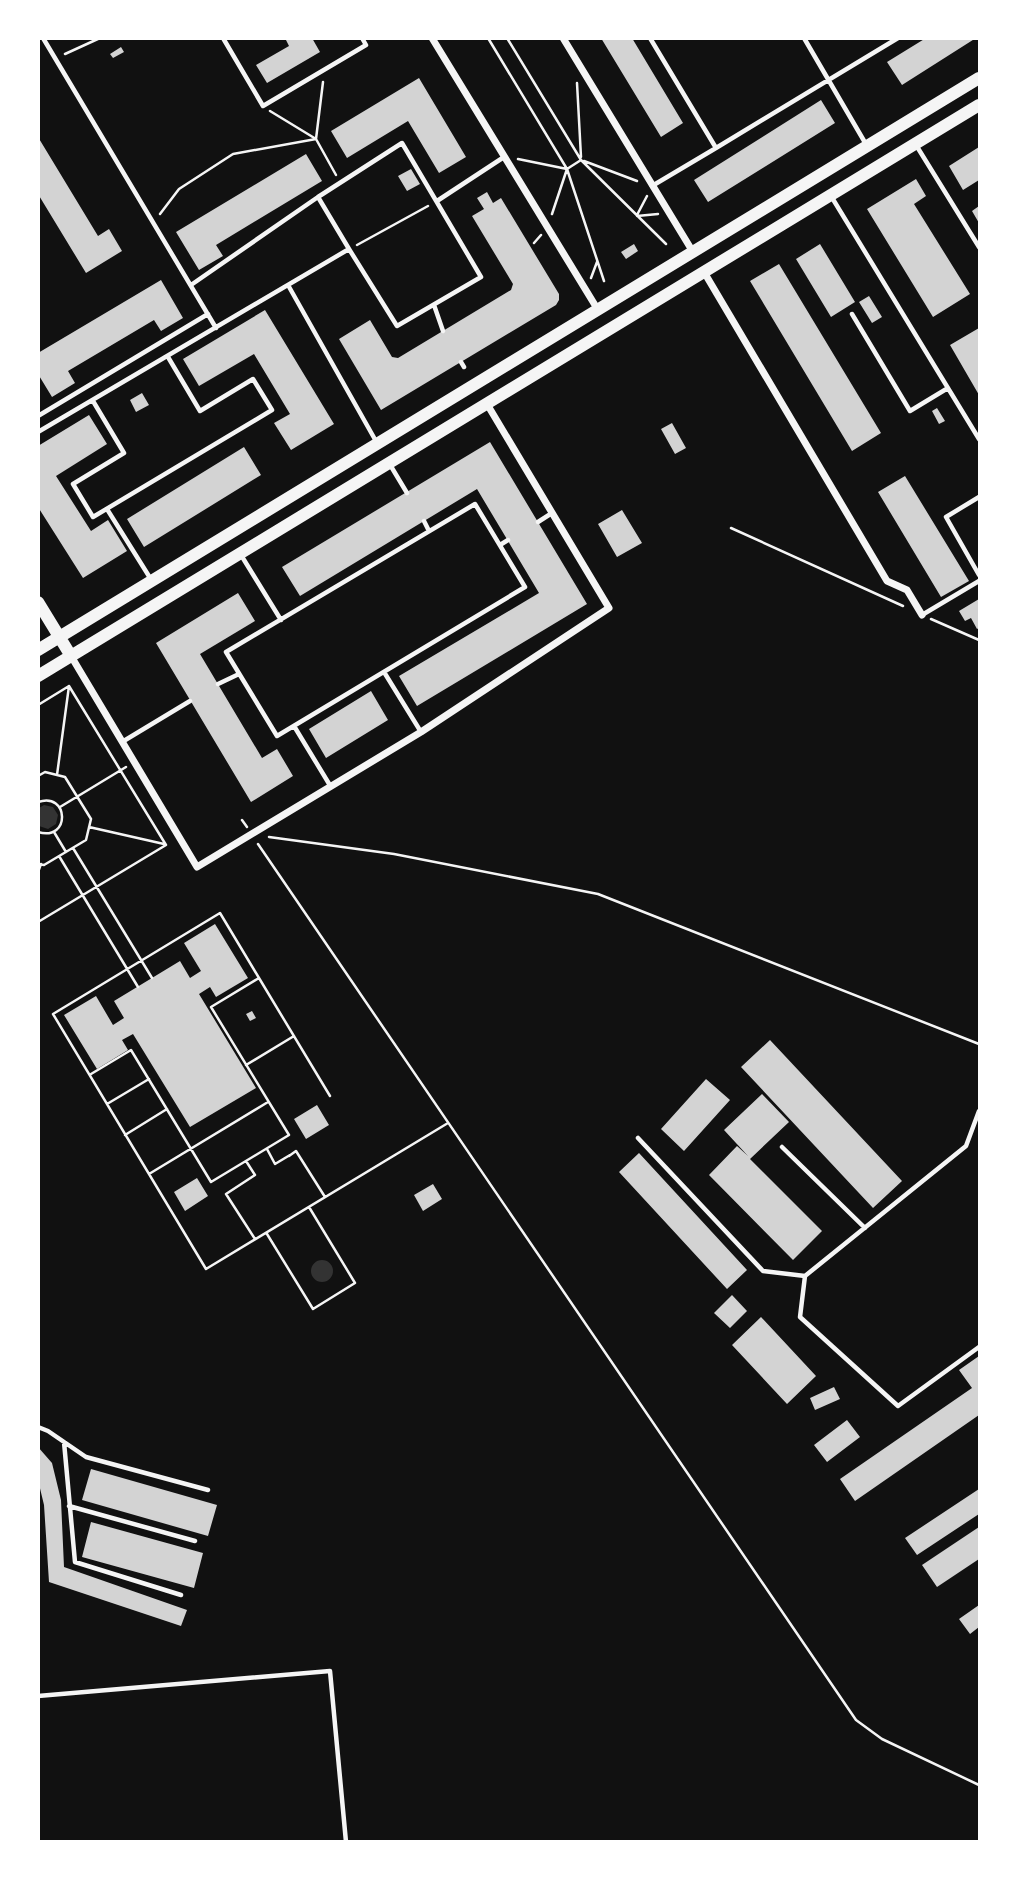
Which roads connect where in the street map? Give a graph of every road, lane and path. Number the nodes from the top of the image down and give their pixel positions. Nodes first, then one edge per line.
1 (43, 38) edge
2 (100, 38) edge
3 (223, 38) edge
4 (362, 38) edge
5 (432, 38) edge
6 (488, 38) edge
7 (507, 38) edge
8 (563, 38) edge
9 (650, 38) edge
10 (804, 38) edge
11 (898, 38) edge
12 (55, 58) junction
13 (575, 59) junction
14 (324, 70) junction
15 (979, 78) edge
16 (828, 81) junction
17 (979, 105) edge
18 (263, 106) junction
19 (316, 139) junction
20 (916, 144) junction
21 (867, 146) junction
22 (716, 148) junction
23 (504, 157) junction
24 (581, 160) junction
25 (567, 169) junction
26 (339, 181) dead end
27 (652, 186) junction
28 (831, 196) junction
29 (318, 197) junction
30 (437, 201) junction
31 (669, 213) junction
32 (637, 216) junction
33 (153, 223) junction
34 (547, 227) junction
35 (666, 244) dead end
36 (979, 247) edge
37 (349, 249) junction
38 (693, 253) junction
39 (704, 272) junction
40 (604, 281) dead end
41 (191, 285) junction
42 (288, 285) junction
43 (434, 304) junction
44 (598, 310) junction
45 (208, 314) junction
46 (852, 314) dead end
47 (216, 328) junction
48 (443, 331) dead end
49 (168, 357) junction
50 (948, 388) junction
51 (93, 401) junction
52 (486, 404) junction
53 (38, 416) edge
54 (39, 433) edge
55 (979, 439) edge
56 (378, 444) junction
57 (389, 463) junction
58 (407, 493) dead end
59 (979, 497) edge
60 (107, 509) junction
61 (552, 513) junction
62 (424, 522) dead end
63 (538, 522) dead end
64 (731, 528) dead end
65 (429, 531) junction
66 (508, 540) dead end
67 (500, 545) junction
68 (240, 554) junction
69 (979, 575) edge
70 (152, 581) junction
71 (979, 581) edge
72 (38, 602) edge
73 (922, 615) junction
74 (281, 620) junction
75 (60, 637) junction
76 (979, 640) edge
77 (38, 650) edge
78 (71, 656) junction
79 (384, 672) junction
80 (239, 674) junction
81 (38, 676) edge
82 (218, 684) dead end
83 (69, 686) junction
84 (190, 701) dead end
85 (38, 705) edge
86 (294, 726) junction
87 (421, 733) junction
88 (122, 742) junction
89 (134, 762) junction
90 (121, 770) junction
91 (57, 775) junction
92 (38, 776) edge
93 (331, 788) junction
94 (77, 797) junction
95 (38, 802) edge
96 (60, 807) junction
97 (243, 820) dead end
98 (89, 827) junction
99 (38, 832) edge
100 (54, 832) junction
101 (252, 835) junction
102 (166, 845) junction
103 (73, 848) junction
104 (66, 852) junction
105 (59, 856) junction
106 (40, 864) edge
107 (38, 872) edge
108 (96, 887) junction
109 (83, 895) junction
110 (38, 922) edge
111 (141, 961) junction
112 (127, 969) junction
113 (152, 978) dead end
114 (259, 978) junction
115 (138, 987) dead end
116 (294, 1036) junction
117 (979, 1044) edge
118 (246, 1065) junction
119 (89, 1075) junction
120 (149, 1079) junction
121 (330, 1096) dead end
122 (268, 1102) junction
123 (107, 1104) junction
124 (167, 1110) junction
125 (979, 1112) edge
126 (448, 1123) junction
127 (125, 1135) junction
128 (638, 1139) dead end
129 (782, 1147) dead end
130 (191, 1149) junction
131 (267, 1149) junction
132 (246, 1161) junction
133 (149, 1174) junction
134 (325, 1197) junction
135 (309, 1207) junction
136 (865, 1228) junction
137 (266, 1233) junction
138 (255, 1239) junction
139 (806, 1276) junction
140 (979, 1348) edge
141 (38, 1427) edge
142 (64, 1442) junction
143 (208, 1490) dead end
144 (69, 1506) junction
145 (195, 1541) dead end
146 (181, 1595) dead end
147 (38, 1696) edge
148 (979, 1785) edge
149 (346, 1842) edge

1 - 12 lane
2 - 12 path
3 - 18 lane
4 - 14 lane
5 - 23 street
6 - 25 path
7 - 24 path
8 - 13 street
9 - 22 lane
10 - 16 lane
11 - 16 lane
12 - 33 lane
13 - 24 path
13 - 27 street
14 - 18 lane
14 - 19 path
15 - 21 main road
16 - 21 lane
16 - 22 lane
17 - 20 main road
18 - 19 path
19 - 26 path
19 - 33 path
20 - 28 main road
20 - 36 lane
21 - 38 main road
22 - 27 lane
23 - 25 path
23 - 30 lane
23 - 34 street
24 - 25 path
24 - 27 path
24 - 32 path
25 - 34 path
25 - 40 path
27 - 31 street
27 - 32 path
28 - 39 main road
28 - 50 lane
29 - 30 lane
29 - 37 lane
29 - 41 lane
30 - 37 path
30 - 43 lane
31 - 32 path
31 - 38 street
32 - 35 path
33 - 41 lane
34 - 44 street
37 - 42 lane
37 - 43 lane
38 - 39 main road
38 - 44 main road
39 - 52 main road
39 - 73 street
41 - 45 lane
42 - 47 lane
42 - 56 lane
43 - 48 lane
44 - 56 main road
45 - 47 lane
45 - 53 lane
46 - 50 lane
47 - 49 lane
49 - 51 lane
49 - 60 lane
50 - 55 lane
51 - 54 lane
51 - 60 lane
52 - 57 main road
52 - 61 street
56 - 70 main road
57 - 58 lane
57 - 68 main road
59 - 69 lane
60 - 70 lane
61 - 63 lane
61 - 87 street
62 - 65 lane
64 - 73 path
65 - 67 lane
65 - 74 lane
66 - 67 lane
67 - 79 lane
68 - 74 lane
68 - 78 main road
70 - 75 main road
71 - 73 lane
72 - 75 main road
73 - 76 path
74 - 80 lane
75 - 77 main road
75 - 78 main road
78 - 81 main road
78 - 88 street
79 - 86 lane
79 - 87 lane
80 - 82 lane
80 - 86 lane
83 - 85 path
83 - 90 path
83 - 91 path
84 - 88 lane
86 - 93 lane
87 - 93 street
88 - 89 street
89 - 90 path
89 - 101 street
90 - 94 path
90 - 102 path
91 - 92 path
91 - 94 path
93 - 101 street
94 - 96 path
94 - 98 path
95 - 96 path
96 - 100 path
97 - 101 path
98 - 102 path
98 - 103 path
99 - 100 path
100 - 104 path
101 - 117 path
101 - 126 path
102 - 108 path
103 - 104 path
103 - 108 path
104 - 105 path
105 - 106 path
105 - 109 path
106 - 107 path
108 - 109 path
108 - 111 path
109 - 110 path
109 - 112 path
111 - 112 path
111 - 113 path
111 - 114 path
112 - 115 path
112 - 119 path
114 - 116 path
114 - 118 path
116 - 118 path
116 - 121 path
118 - 122 path
119 - 120 path
119 - 123 path
120 - 123 path
120 - 124 path
122 - 130 path
122 - 131 path
123 - 127 path
124 - 127 path
124 - 130 path
125 - 136 lane
126 - 134 path
126 - 148 path
127 - 133 path
128 - 139 lane
129 - 136 lane
130 - 132 path
130 - 133 path
131 - 132 path
131 - 134 path
132 - 138 path
133 - 138 path
134 - 135 path
135 - 137 path
135 - 137 path
136 - 139 lane
137 - 138 path
139 - 140 lane
141 - 142 lane
142 - 143 lane
142 - 144 lane
144 - 145 lane
144 - 146 lane
147 - 149 lane

